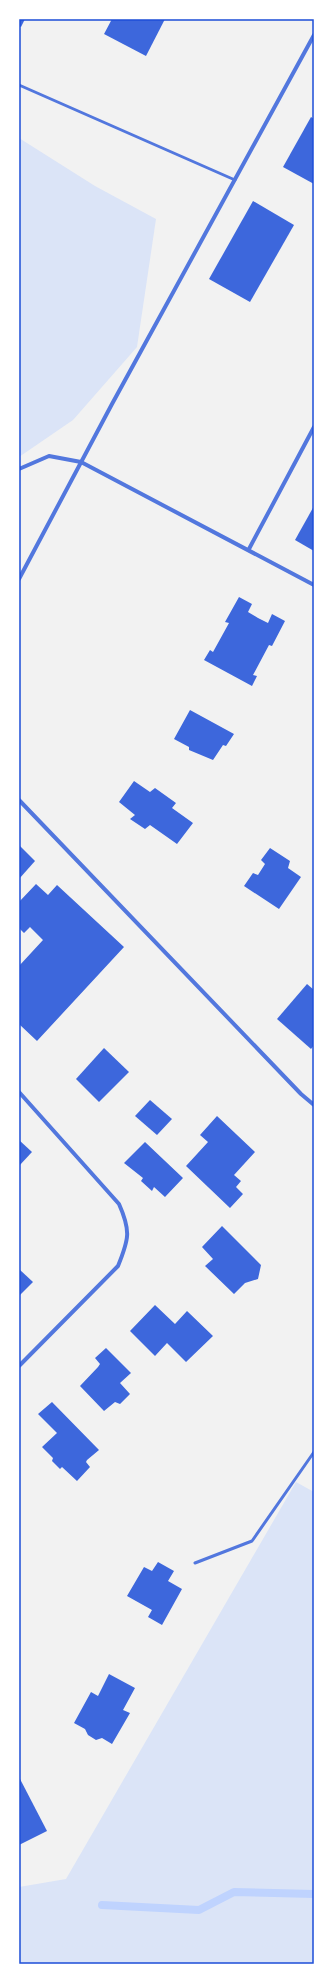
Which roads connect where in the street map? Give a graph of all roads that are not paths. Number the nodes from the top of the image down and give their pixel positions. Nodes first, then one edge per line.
1 (314, 35) edge
2 (19, 85) edge
3 (235, 180) junction
4 (314, 427) edge
5 (81, 462) junction
6 (19, 469) edge
7 (249, 549) junction
8 (19, 579) edge
9 (314, 585) edge
10 (19, 800) edge
11 (19, 1092) edge
12 (314, 1105) edge
13 (19, 1366) edge
14 (314, 1452) edge
15 (195, 1563) dead end

1 - 3 street
2 - 3 lane
3 - 5 street
4 - 7 street
5 - 6 street
5 - 7 street
5 - 8 street
7 - 9 street
10 - 12 street
11 - 13 street
14 - 15 lane

